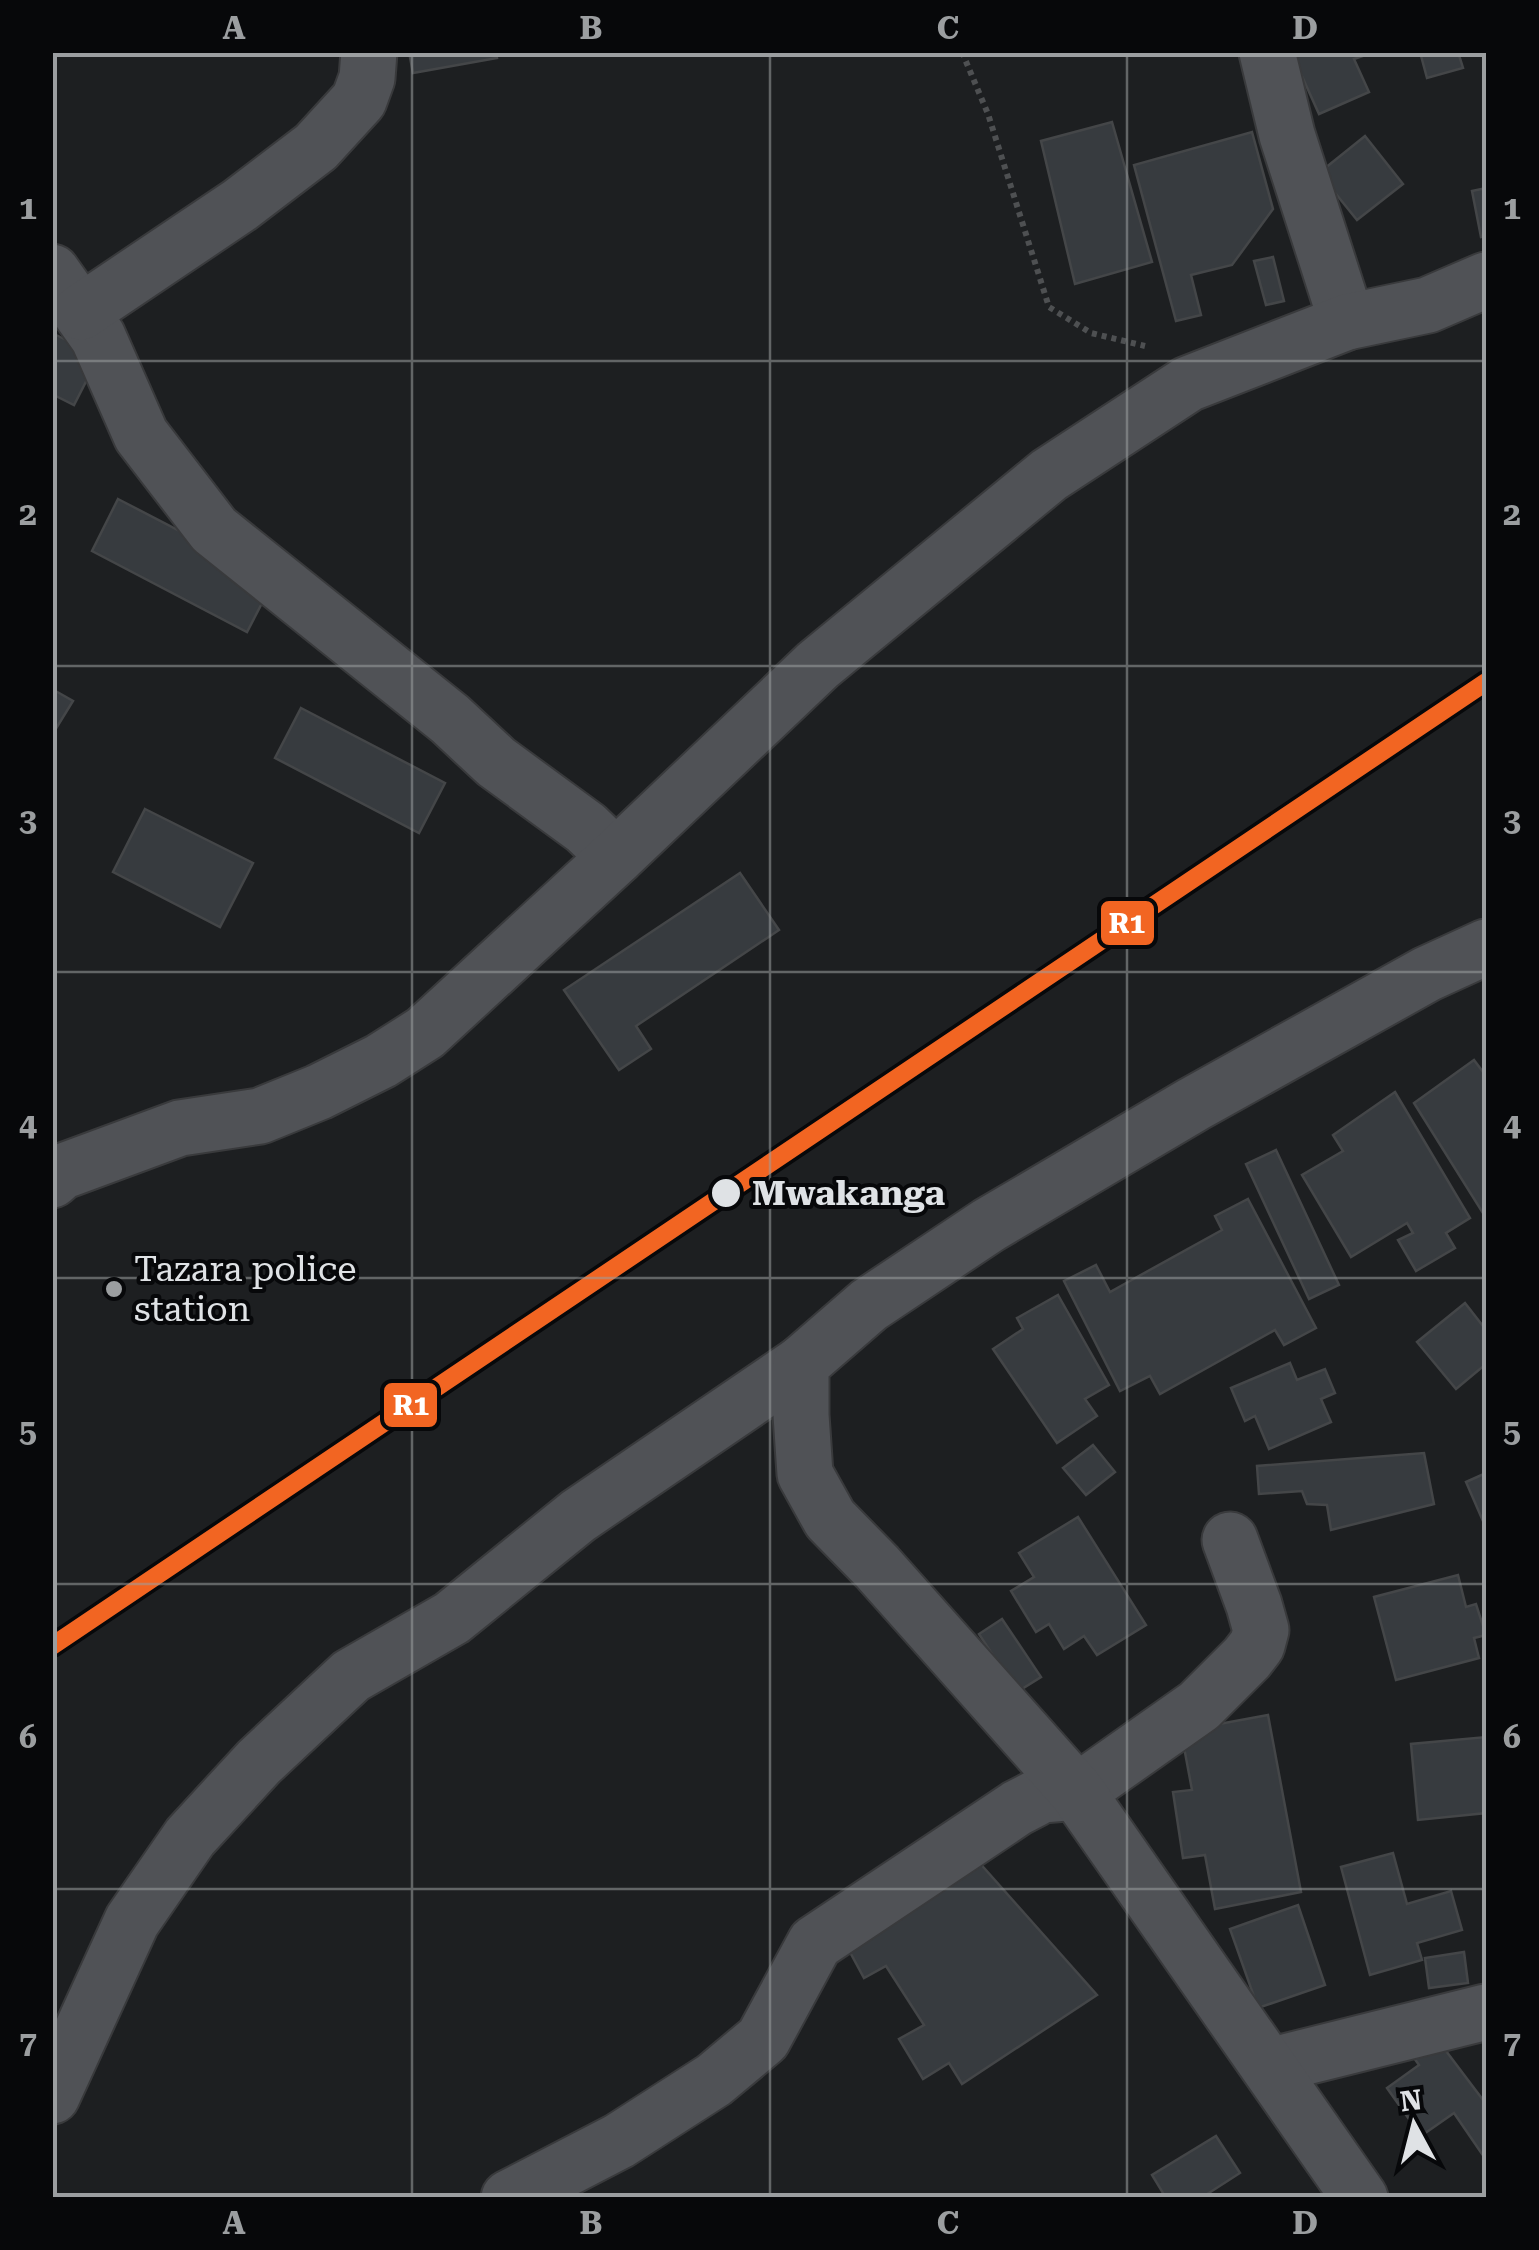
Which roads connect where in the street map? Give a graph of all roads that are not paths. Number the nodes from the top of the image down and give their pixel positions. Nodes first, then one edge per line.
1 (370, 52) edge
2 (1267, 52) edge
3 (1486, 280) edge
4 (67, 292) edge
5 (1348, 322) junction
6 (616, 857) junction
7 (1486, 947) edge
8 (52, 1180) edge
9 (802, 1364) junction
10 (1230, 1540) dead end
11 (1077, 1792) junction
12 (1486, 2012) edge
13 (1269, 2066) junction
14 (52, 2096) edge
15 (508, 2198) edge
16 (1360, 2198) edge

1 - 4 street
2 - 5 street
3 - 5 street
4 - 6 street
5 - 6 street
6 - 8 street
7 - 9 street
9 - 11 street
9 - 14 street
10 - 11 street
11 - 13 street
11 - 15 street
12 - 13 street
13 - 16 street

